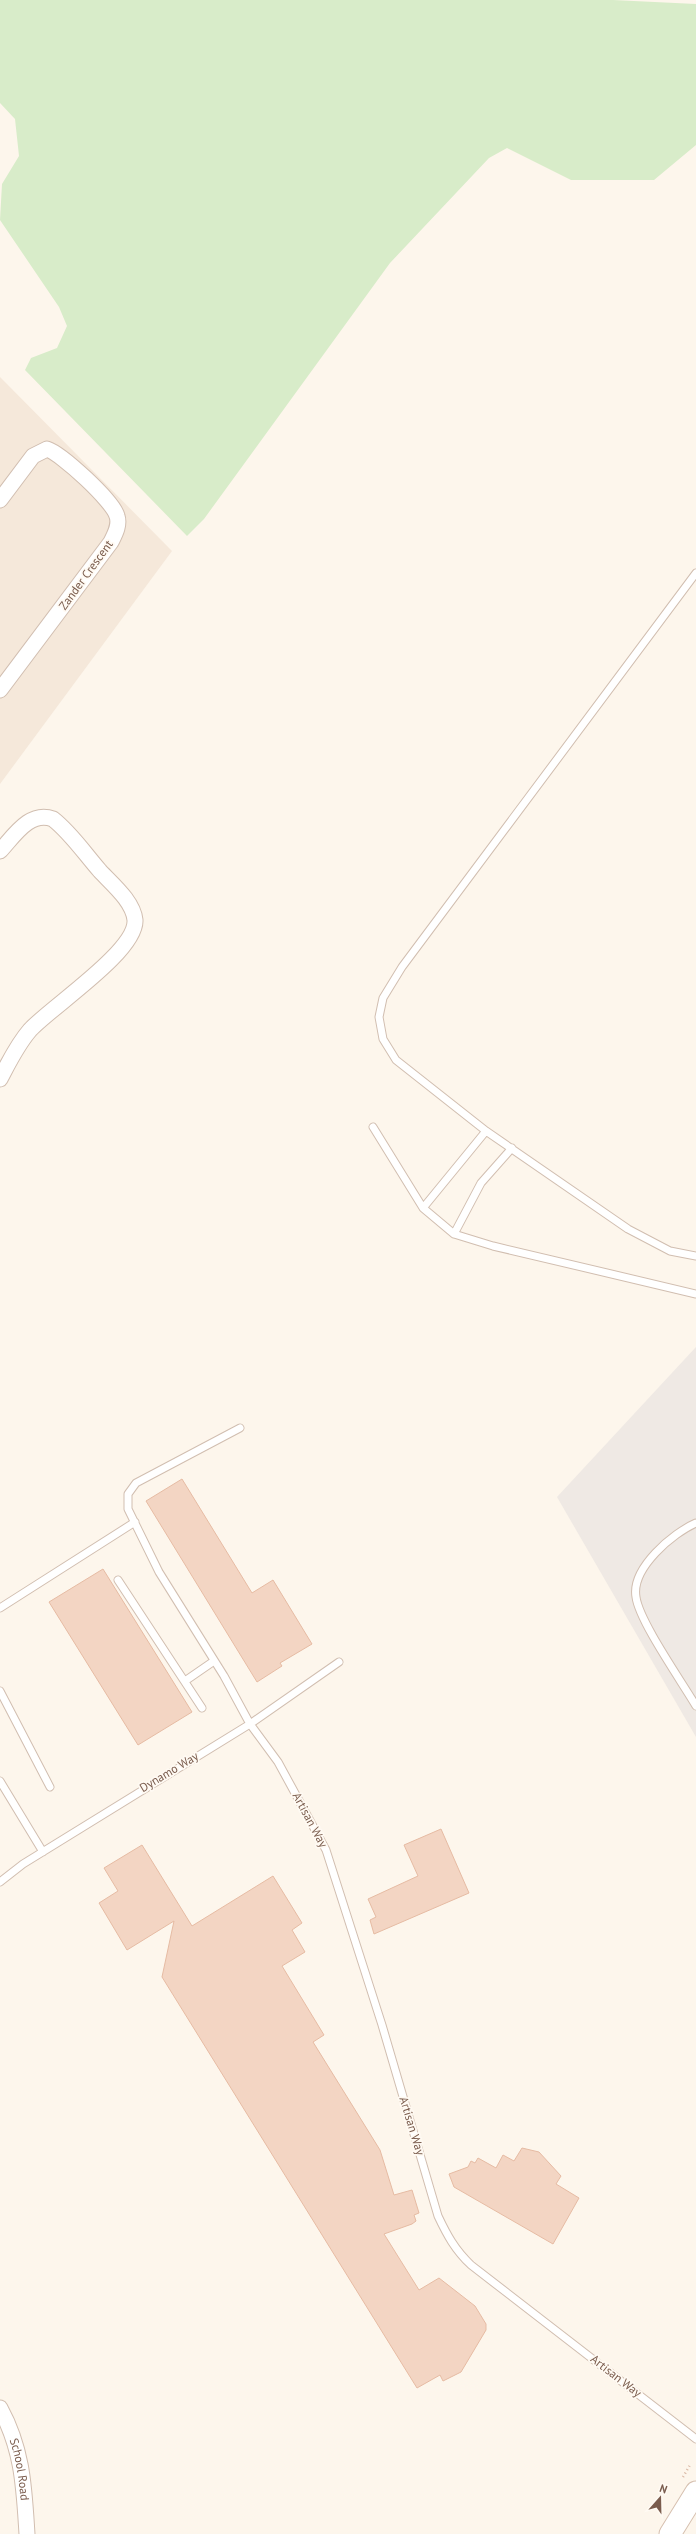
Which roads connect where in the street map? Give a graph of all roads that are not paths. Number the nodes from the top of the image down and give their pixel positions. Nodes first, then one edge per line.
1 (0, 500) edge
2 (696, 573) edge
3 (0, 690) edge
4 (0, 851) edge
5 (0, 1080) edge
6 (373, 1127) dead end
7 (486, 1131) junction
8 (512, 1148) junction
9 (422, 1208) junction
10 (454, 1234) junction
11 (696, 1256) edge
12 (696, 1294) edge
13 (240, 1428) dead end
14 (135, 1522) junction
15 (696, 1523) edge
16 (118, 1580) dead end
17 (0, 1608) edge
18 (214, 1661) junction
19 (338, 1662) dead end
20 (185, 1681) junction
21 (0, 1690) edge
22 (696, 1706) edge
23 (202, 1708) dead end
24 (250, 1724) junction
25 (0, 1781) edge
26 (50, 1787) dead end
27 (43, 1852) junction
28 (0, 1882) edge
29 (0, 2408) edge
30 (696, 2439) edge
31 (696, 2492) edge
32 (27, 2534) edge
33 (670, 2534) edge

1 - 3 street, Zander Crescent
2 - 7 lane
4 - 5 street
6 - 9 lane
7 - 8 lane
7 - 9 lane
8 - 10 lane
8 - 11 lane
9 - 10 lane
10 - 12 lane
13 - 14 lane, Artisan Way
14 - 17 lane
14 - 18 lane, Artisan Way
15 - 22 lane
16 - 20 lane
18 - 20 lane
18 - 24 lane, Artisan Way
19 - 24 lane, Dynamo Way
20 - 23 lane
21 - 26 lane
24 - 27 lane, Dynamo Way
24 - 30 lane, Artisan Way
25 - 27 lane
27 - 28 lane, Dynamo Way
29 - 32 street, School Road
31 - 33 main road

